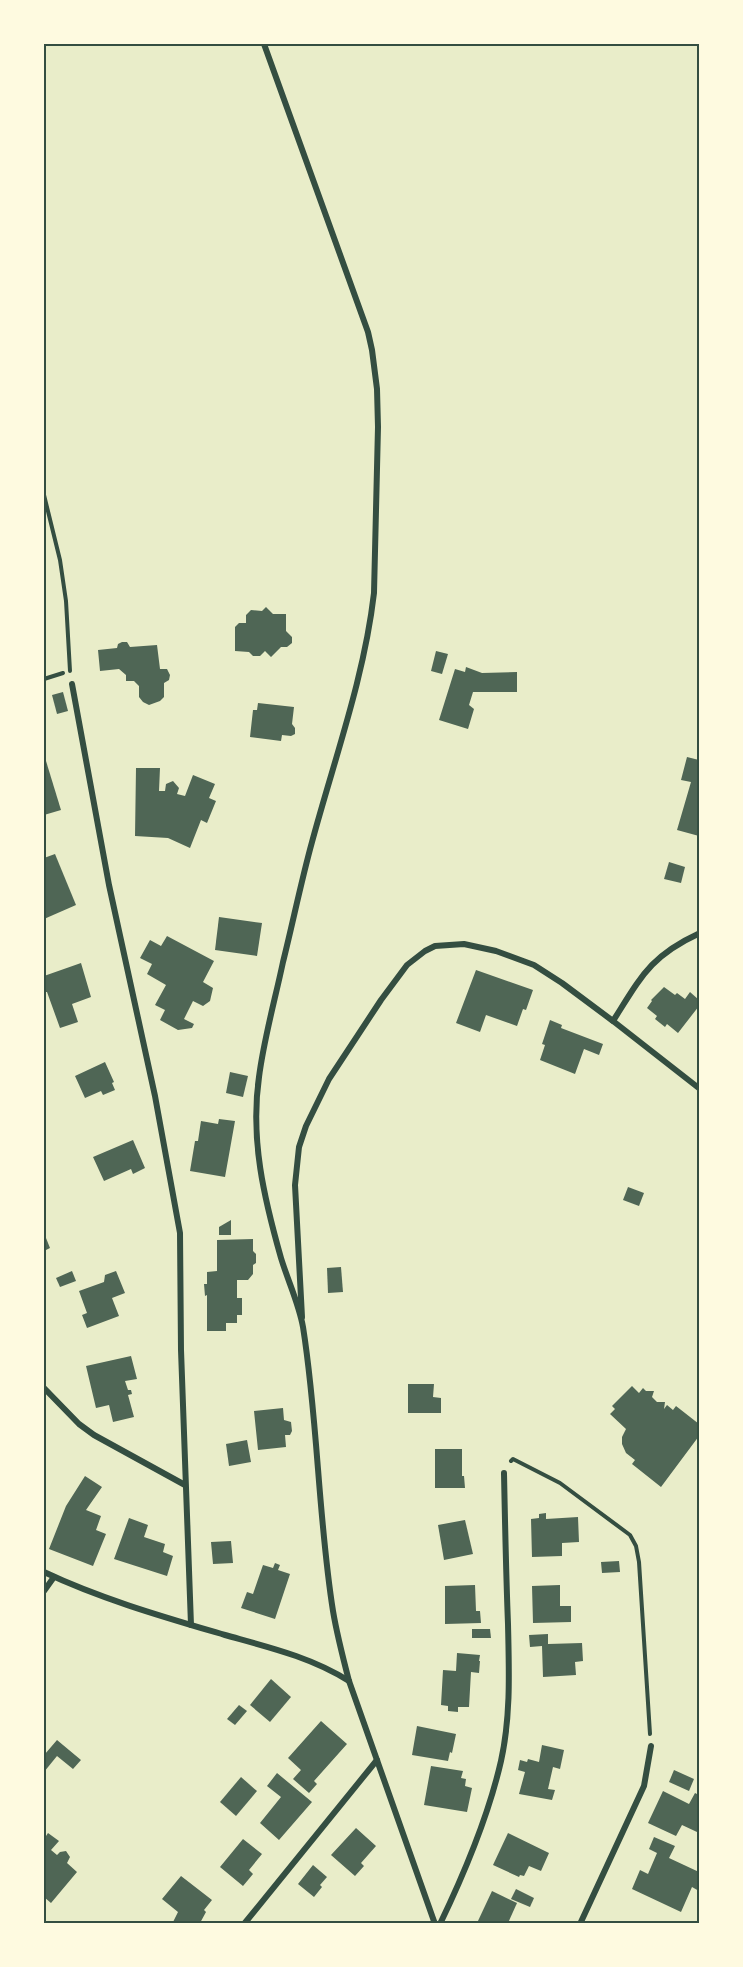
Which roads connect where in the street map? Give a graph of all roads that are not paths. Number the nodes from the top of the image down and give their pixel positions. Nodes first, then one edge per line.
1 (264, 44) edge
2 (72, 684) road end
3 (699, 933) edge
4 (613, 1021) junction
5 (699, 1089) edge
6 (302, 1324) junction
7 (44, 1388) edge
8 (504, 1473) road end
9 (185, 1485) junction
10 (44, 1572) edge
11 (54, 1577) junction
12 (44, 1591) edge
13 (191, 1625) junction
14 (349, 1682) junction
15 (651, 1746) road end
16 (377, 1760) junction
17 (244, 1923) edge
18 (435, 1923) edge
19 (440, 1923) edge
20 (580, 1923) edge

1 - 6 street
2 - 9 street
3 - 4 street
4 - 5 street
4 - 6 street
6 - 14 street
7 - 9 street
8 - 19 street
9 - 13 street
10 - 11 street
11 - 12 street
11 - 13 street
13 - 14 street
14 - 16 street
15 - 20 street
16 - 17 street
16 - 18 street

